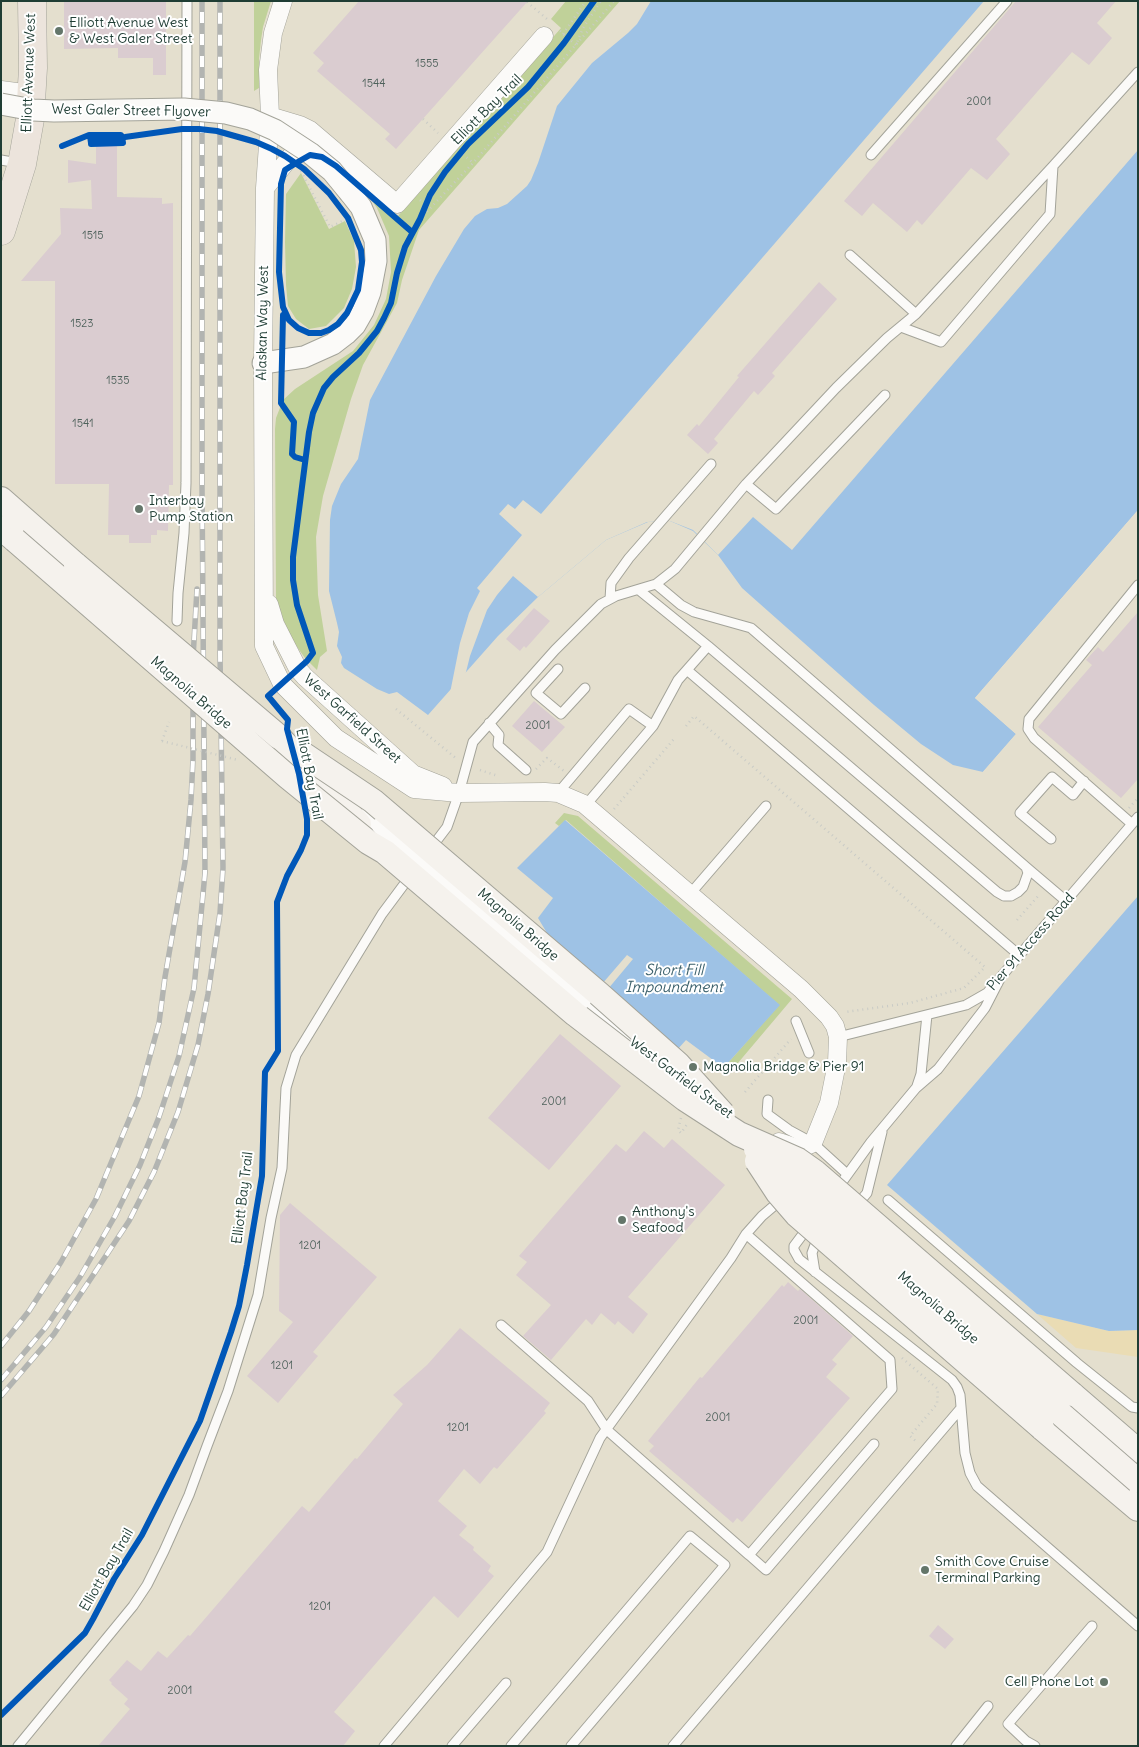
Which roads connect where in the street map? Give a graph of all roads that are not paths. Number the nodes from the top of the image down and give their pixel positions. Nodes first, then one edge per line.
1 (32, 1) edge
2 (187, 1) edge
3 (283, 1) edge
4 (1007, 1) edge
5 (544, 36) dead end
6 (1138, 72) edge
7 (1, 90) edge
8 (31, 94) junction
9 (1, 104) edge
10 (270, 116) junction
11 (325, 142) junction
12 (871, 155) dead end
13 (12, 162) edge
14 (1053, 166) junction
15 (265, 188) junction
16 (1, 231) edge
17 (850, 255) dead end
18 (916, 314) junction
19 (901, 326) junction
20 (263, 364) junction
21 (885, 395) dead end
22 (711, 464) dead end
23 (746, 484) junction
24 (1, 499) edge
25 (1, 528) edge
26 (656, 584) junction
27 (1138, 585) edge
28 (263, 588) junction
29 (639, 590) junction
30 (610, 600) junction
31 (177, 621) dead end
32 (264, 646) joint
33 (708, 646) junction
34 (289, 652) junction
35 (272, 663) junction
36 (558, 669) dead end
37 (687, 670) junction
38 (525, 684) junction
39 (584, 688) dead end
40 (536, 693) junction
41 (489, 724) junction
42 (653, 726) junction
43 (279, 737) junction
44 (244, 752) junction
45 (300, 752) junction
46 (526, 770) dead end
47 (1084, 781) junction
48 (329, 793) junction
49 (459, 793) junction
50 (558, 793) junction
51 (585, 806) junction
52 (766, 806) dead end
53 (368, 816) junction
54 (1135, 820) edge
55 (1051, 839) dead end
56 (385, 852) junction
57 (1026, 867) junction
58 (690, 894) junction
59 (1066, 901) junction
60 (1020, 955) junction
61 (1001, 977) junction
62 (927, 1015) junction
63 (796, 1021) dead end
64 (838, 1036) junction
65 (809, 1053) dead end
66 (916, 1088) junction
67 (768, 1100) dead end
68 (882, 1130) junction
69 (739, 1134) junction
70 (813, 1143) junction
71 (847, 1174) junction
72 (888, 1200) dead end
73 (746, 1234) junction
74 (815, 1272) junction
75 (501, 1326) dead end
76 (961, 1408) junction
77 (1138, 1408) edge
78 (607, 1430) junction
79 (874, 1444) dead end
80 (1138, 1450) edge
81 (1138, 1481) edge
82 (1138, 1510) edge
83 (749, 1555) junction
84 (1092, 1626) dead end
85 (1138, 1626) edge
86 (506, 1683) dead end
87 (988, 1706) dead end
88 (1024, 1743) edge
89 (18, 1746) edge
90 (384, 1746) edge
91 (452, 1746) edge
92 (511, 1746) edge
93 (571, 1746) edge
94 (673, 1746) edge
95 (956, 1746) edge
96 (1035, 1746) edge

1 - 8 main road, Elliott Avenue West
2 - 31 lane
3 - 10 street, Alaskan Way West
4 - 12 lane
5 - 11 street
6 - 14 lane
7 - 8 street
8 - 13 main road, Elliott Avenue West
9 - 20 street, West Galer Street Flyover, bridge
10 - 11 street
10 - 15 street, Alaskan Way West
11 - 15 street
13 - 16 main road, Elliott Avenue West
14 - 18 lane
14 - 19 lane
15 - 20 street, Alaskan Way West
17 - 18 lane
18 - 19 lane
19 - 23 lane
20 - 28 street, Alaskan Way West
21 - 23 lane
22 - 30 lane
23 - 26 lane
24 - 43 main road, Magnolia Bridge, bridge
25 - 44 main road, Magnolia Bridge, bridge
26 - 29 lane
26 - 57 lane
27 - 47 lane
28 - 32 street, Alaskan Way West
28 - 34 street, West Garfield Street
29 - 30 lane
29 - 33 lane
30 - 38 lane
32 - 35 street, West Garfield Street
33 - 37 lane
33 - 57 lane
34 - 35 street
34 - 49 street, West Garfield Street
35 - 49 street, West Garfield Street
36 - 40 lane
37 - 42 lane
37 - 60 lane
38 - 40 lane
38 - 41 lane
39 - 40 lane
41 - 46 lane
41 - 49 lane
42 - 50 lane
42 - 51 lane
43 - 45 main road, Magnolia Bridge
43 - 48 main road, Magnolia Bridge
44 - 48 main road
44 - 56 main road, Magnolia Bridge, bridge
45 - 53 main road, bridge
45 - 69 main road, Magnolia Bridge, bridge
47 - 54 lane
47 - 55 lane
48 - 53 main road
48 - 56 main road, Magnolia Bridge, bridge
49 - 50 street, West Garfield Street
49 - 89 lane
50 - 51 street, West Garfield Street
51 - 58 street, West Garfield Street
52 - 58 lane
53 - 70 street, West Garfield Street, bridge
54 - 59 lane, Pier 91 Access Road
56 - 69 main road, Magnolia Bridge, bridge
57 - 59 lane
58 - 64 street, West Garfield Street
59 - 60 lane, Pier 91 Access Road
60 - 61 lane, Pier 91 Access Road
61 - 62 lane, Pier 91 Access Road
61 - 66 lane
62 - 64 lane, Pier 91 Access Road
62 - 66 lane
63 - 65 lane
64 - 70 street
66 - 68 lane
67 - 70 lane
68 - 71 lane
68 - 74 lane
69 - 80 main road, bridge
69 - 81 main road, Magnolia Bridge, bridge
69 - 82 main road, bridge
70 - 71 lane
70 - 73 lane
71 - 74 lane
72 - 77 lane
73 - 78 lane
73 - 83 lane
74 - 76 lane
75 - 78 lane
76 - 85 lane
76 - 94 lane
78 - 83 lane
78 - 90 lane
79 - 83 lane
84 - 88 lane
86 - 91 lane
87 - 95 lane
88 - 96 lane
92 - 93 lane

